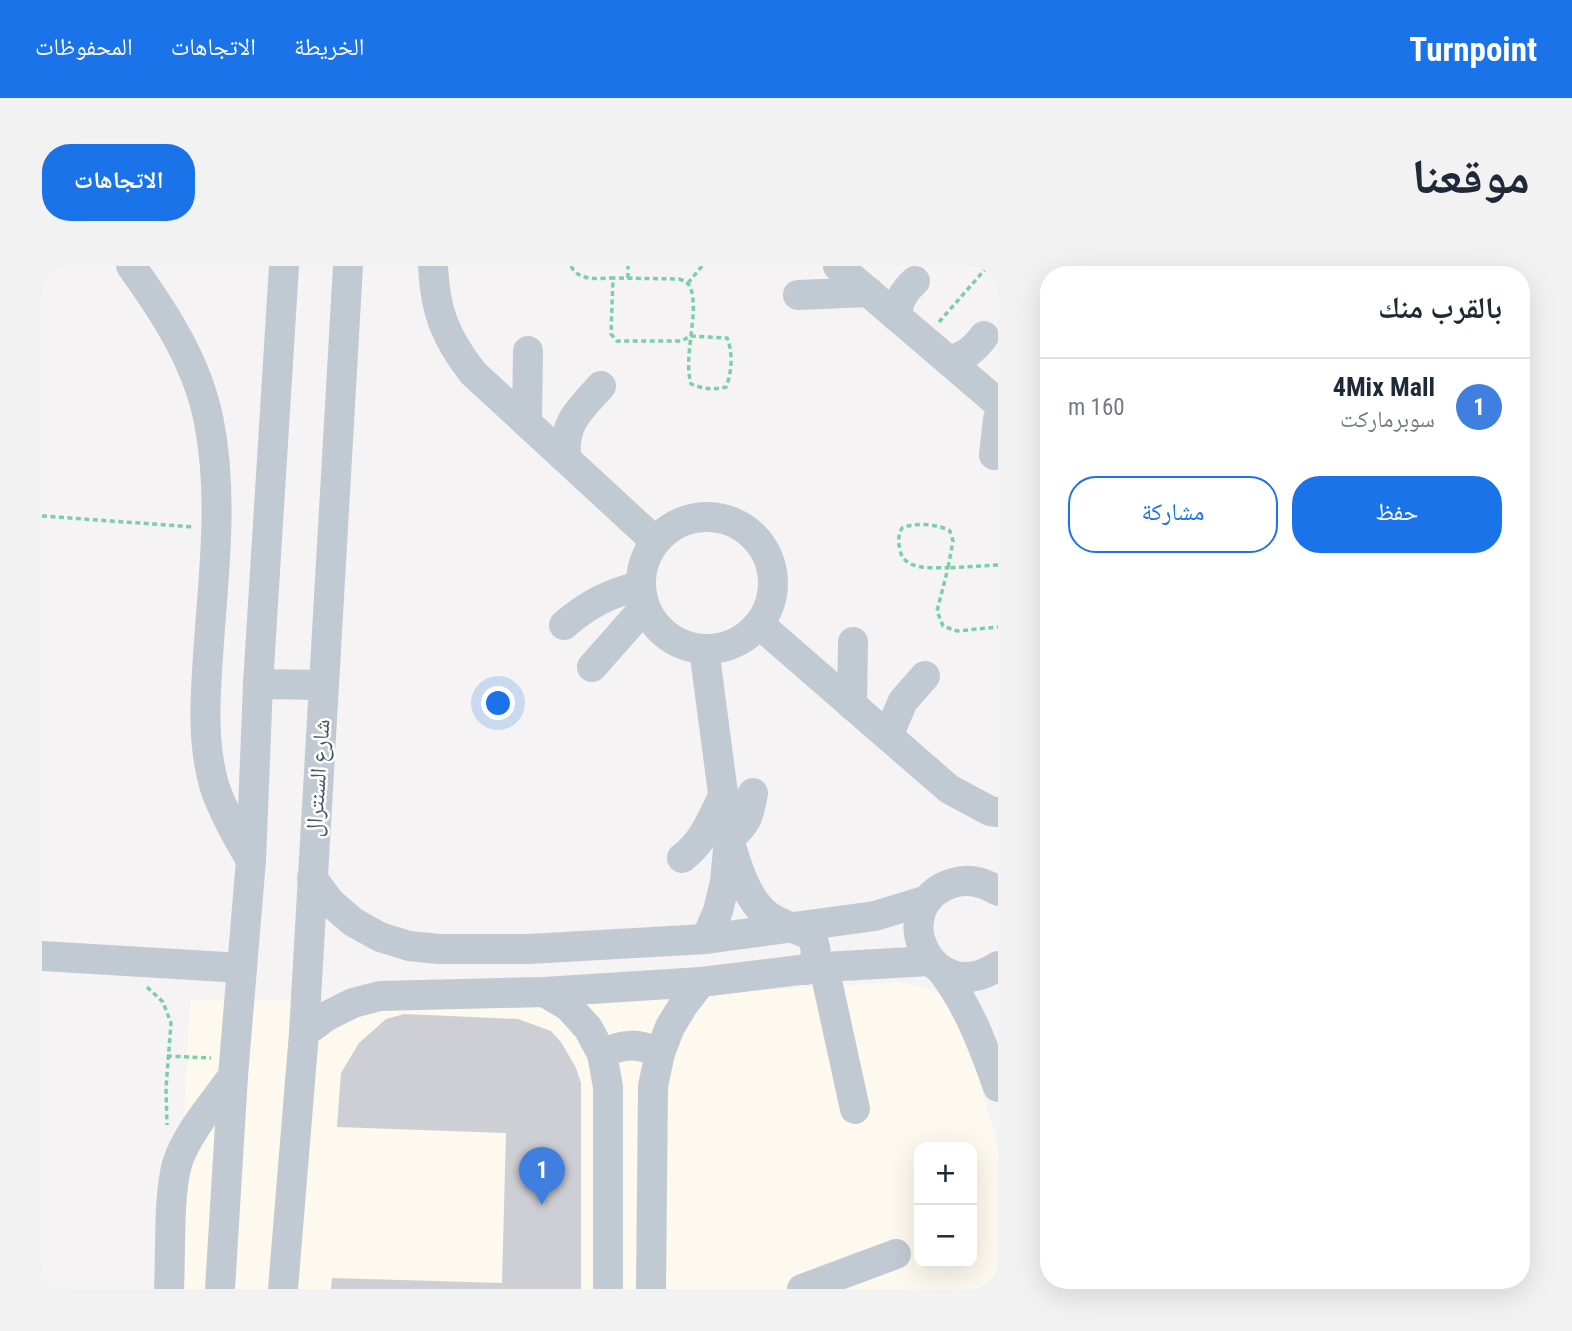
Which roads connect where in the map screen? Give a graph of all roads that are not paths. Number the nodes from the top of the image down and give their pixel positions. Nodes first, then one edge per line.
1 (131, 266) edge
2 (284, 266) edge
3 (348, 266) edge
4 (433, 266) edge
5 (838, 266) edge
6 (915, 281) dead end
7 (869, 292) junction
8 (799, 295) dead end
9 (896, 316) junction
10 (984, 336) dead end
11 (528, 351) dead end
12 (949, 361) junction
13 (601, 386) dead end
14 (998, 403) edge
15 (998, 419) edge
16 (527, 421) junction
17 (994, 455) dead end
18 (566, 457) junction
19 (655, 541) junction
20 (647, 606) junction
21 (759, 624) junction
22 (564, 625) dead end
23 (853, 642) dead end
24 (704, 649) junction
25 (598, 671) dead end
26 (925, 676) dead end
27 (258, 684) junction
28 (323, 685) junction
29 (852, 705) junction
30 (888, 736) junction
31 (738, 793) junction
32 (998, 812) edge
33 (729, 839) junction
34 (682, 858) dead end
35 (251, 860) junction
36 (312, 877) junction
37 (993, 886) edge
38 (927, 900) junction
39 (788, 927) junction
40 (706, 939) junction
41 (439, 949) junction
42 (42, 956) edge
43 (936, 966) junction
44 (998, 966) edge
45 (242, 968) junction
46 (815, 969) junction
47 (701, 982) junction
48 (544, 992) junction
49 (439, 994) junction
50 (303, 1032) junction
51 (660, 1053) junction
52 (602, 1054) junction
53 (234, 1068) junction
54 (998, 1087) edge
55 (855, 1109) dead end
56 (896, 1254) dead end
57 (169, 1289) edge
58 (220, 1289) edge
59 (283, 1289) edge
60 (608, 1289) edge
61 (651, 1289) edge
62 (802, 1289) edge

1 - 35 street
2 - 27 street
3 - 28 street, شارع السنترال
4 - 16 street
5 - 7 street
6 - 9 street
7 - 8 street
7 - 9 street
9 - 12 street
10 - 12 street
11 - 16 street
12 - 14 street
13 - 18 street
15 - 17 street
16 - 18 street
18 - 19 street
19 - 20 street
19 - 21 street
20 - 22 street
20 - 24 street
20 - 25 street
21 - 24 street
21 - 29 street
23 - 29 street
24 - 31 street
26 - 30 street
27 - 28 street
27 - 35 street
28 - 36 street, شارع السنترال
29 - 30 street
30 - 32 street
31 - 33 street
31 - 34 street
33 - 39 street
33 - 40 street
35 - 45 street
36 - 41 street
36 - 50 street, شارع السنترال
37 - 38 street
38 - 39 street
38 - 43 street
39 - 40 street
39 - 46 street
40 - 41 street
41 - 49 street
42 - 45 street
43 - 44 street
43 - 46 street
43 - 54 street
45 - 53 street
46 - 47 street
46 - 55 street
47 - 48 street
47 - 51 street
48 - 49 street
48 - 52 street
49 - 50 street
50 - 59 street, شارع السنترال
51 - 52 street
51 - 61 street
52 - 60 street
53 - 57 street
53 - 58 street
56 - 62 street

